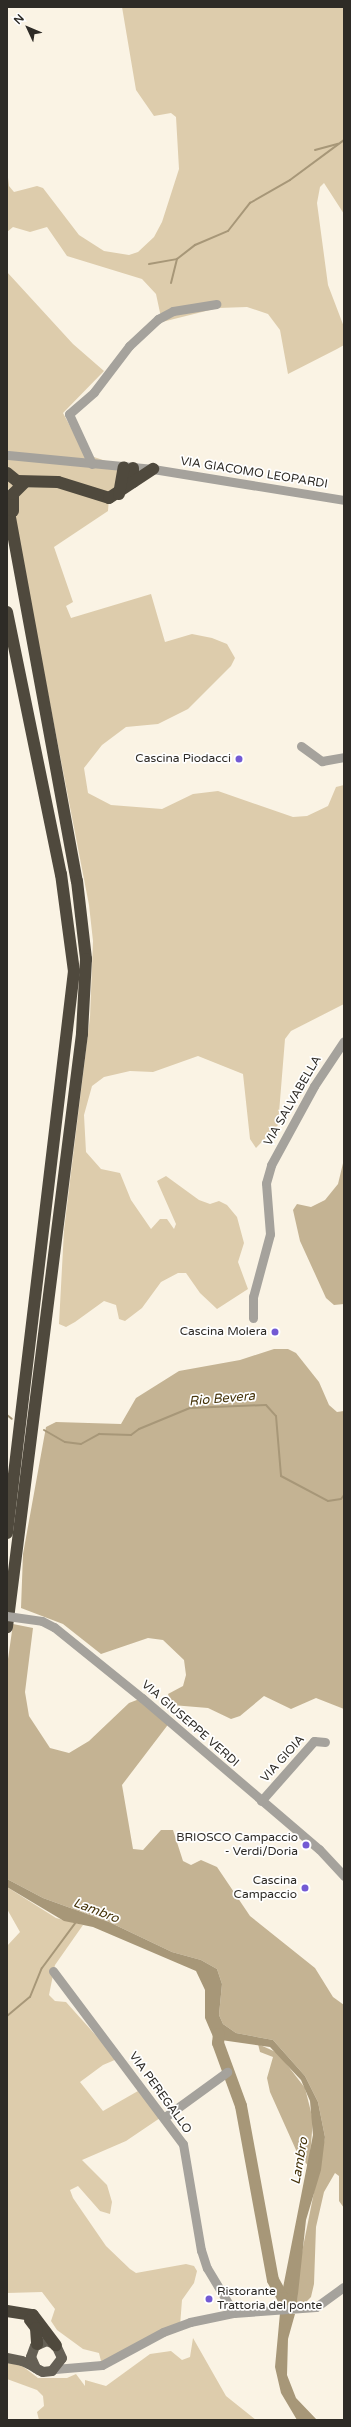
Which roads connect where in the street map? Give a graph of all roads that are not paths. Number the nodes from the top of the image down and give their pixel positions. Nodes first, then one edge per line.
1 (216, 304) dead end
2 (8, 456) edge
3 (92, 464) junction
4 (129, 468) junction
5 (156, 470) junction
6 (7, 473) edge
7 (25, 482) junction
8 (133, 482) junction
9 (119, 494) junction
10 (344, 500) edge
11 (7, 501) edge
12 (23, 584) junction
13 (7, 612) edge
14 (301, 746) dead end
15 (344, 757) edge
16 (344, 1041) edge
17 (253, 1318) dead end
18 (9, 1502) edge
19 (7, 1534) edge
20 (7, 1616) edge
21 (7, 1627) edge
22 (325, 1742) dead end
23 (261, 1800) junction
24 (344, 1876) edge
25 (53, 1971) dead end
26 (227, 2072) dead end
27 (165, 2117) junction
28 (344, 2287) edge
29 (7, 2311) edge
30 (234, 2313) junction
31 (7, 2316) edge
32 (35, 2347) junction
33 (59, 2349) junction
34 (7, 2358) edge
35 (36, 2368) junction
36 (55, 2369) junction
37 (88, 2369) junction

1 - 3 street
2 - 3 street, VIA GIACOMO LEOPARDI
3 - 4 street, VIA GIACOMO LEOPARDI
4 - 5 street, VIA GIACOMO LEOPARDI
4 - 8 highway
4 - 9 highway
5 - 8 highway
5 - 10 street, VIA GIACOMO LEOPARDI
6 - 7 highway
7 - 9 highway
7 - 12 highway
8 - 9 highway
11 - 12 highway
12 - 21 highway
13 - 18 highway
14 - 15 street
16 - 17 street, VIA SALVABELLA
18 - 19 highway
20 - 23 street, VIA GIUSEPPE VERDI, bridge
22 - 23 street, VIA GIOIA
23 - 24 street, VIA GIUSEPPE VERDI
25 - 27 street, VIA PEREGALLO
26 - 27 street
27 - 30 street, VIA PEREGALLO
28 - 30 street
29 - 33 highway
30 - 37 street
31 - 32 highway
32 - 33 main road
32 - 34 main road
32 - 35 main road
33 - 36 main road
33 - 37 street
34 - 35 main road
35 - 36 main road
36 - 37 street

